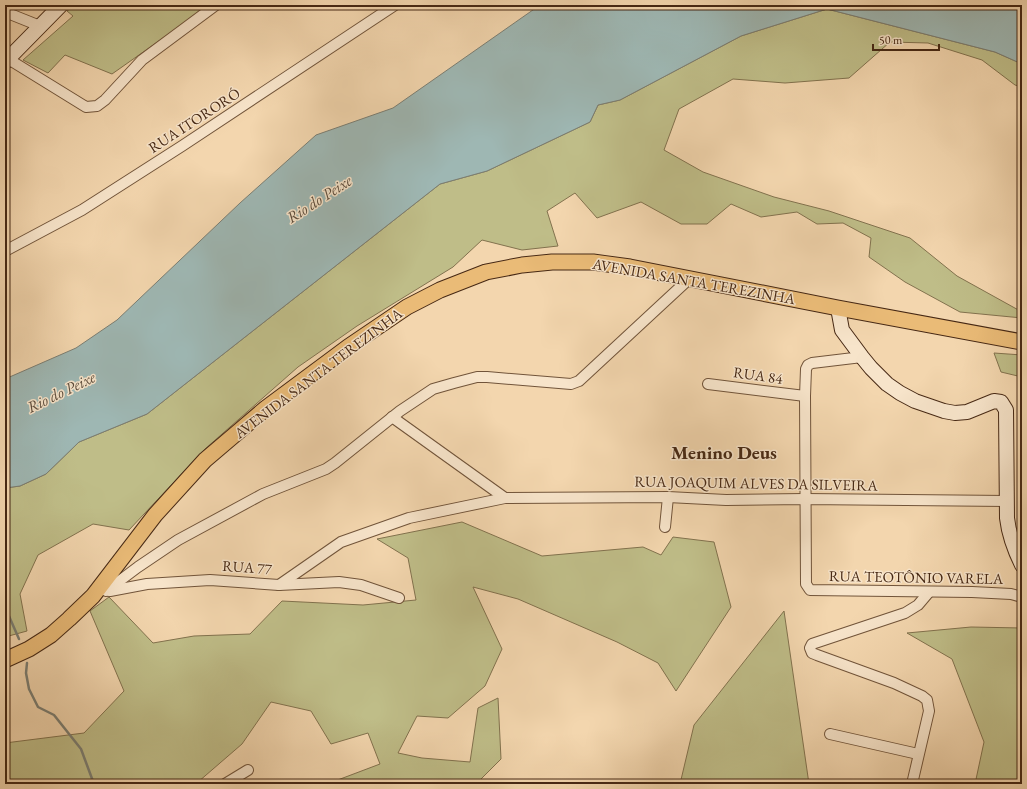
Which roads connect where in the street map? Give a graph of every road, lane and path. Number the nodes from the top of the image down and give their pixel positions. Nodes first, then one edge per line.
1 (61, 5) edge
2 (216, 5) edge
3 (394, 5) edge
4 (5, 12) edge
5 (40, 26) junction
6 (6, 59) edge
7 (5, 251) edge
8 (689, 279) junction
9 (838, 308) junction
10 (1022, 342) edge
11 (862, 357) junction
12 (708, 384) dead end
13 (805, 396) junction
14 (392, 417) junction
15 (668, 496) junction
16 (505, 498) junction
17 (805, 499) junction
18 (1007, 501) junction
19 (665, 527) dead end
20 (1022, 565) edge
21 (279, 585) junction
22 (929, 592) junction
23 (100, 594) junction
24 (1022, 597) edge
25 (399, 598) dead end
26 (5, 660) edge
27 (830, 734) dead end
28 (918, 754) junction
29 (248, 770) dead end
30 (224, 784) edge
31 (912, 784) edge

1 - 5 street
2 - 6 street
3 - 7 street, RUA ITORORÓ
4 - 5 street
5 - 6 street
8 - 9 main road, AVENIDA SANTA TEREZINHA
8 - 14 street
8 - 23 main road, AVENIDA SANTA TEREZINHA
9 - 10 main road, AVENIDA SANTA TEREZINHA
9 - 11 street
11 - 13 street
11 - 18 street
12 - 13 street, RUA 84
13 - 17 street
14 - 16 street
14 - 23 street
15 - 16 street, RUA JOAQUIM ALVES DA SILVEIRA
15 - 17 street, RUA JOAQUIM ALVES DA SILVEIRA
15 - 19 street
16 - 21 street, RUA JOAQUIM ALVES DA SILVEIRA
17 - 18 street, RUA JOAQUIM ALVES DA SILVEIRA
17 - 22 street, RUA TEOTÔNIO VARELA
18 - 20 street
21 - 23 street, RUA 77
21 - 25 street, RUA 77
22 - 24 street, RUA TEOTÔNIO VARELA
22 - 28 street
23 - 26 main road, AVENIDA SANTA TEREZINHA
27 - 28 street
28 - 31 street
29 - 30 street

